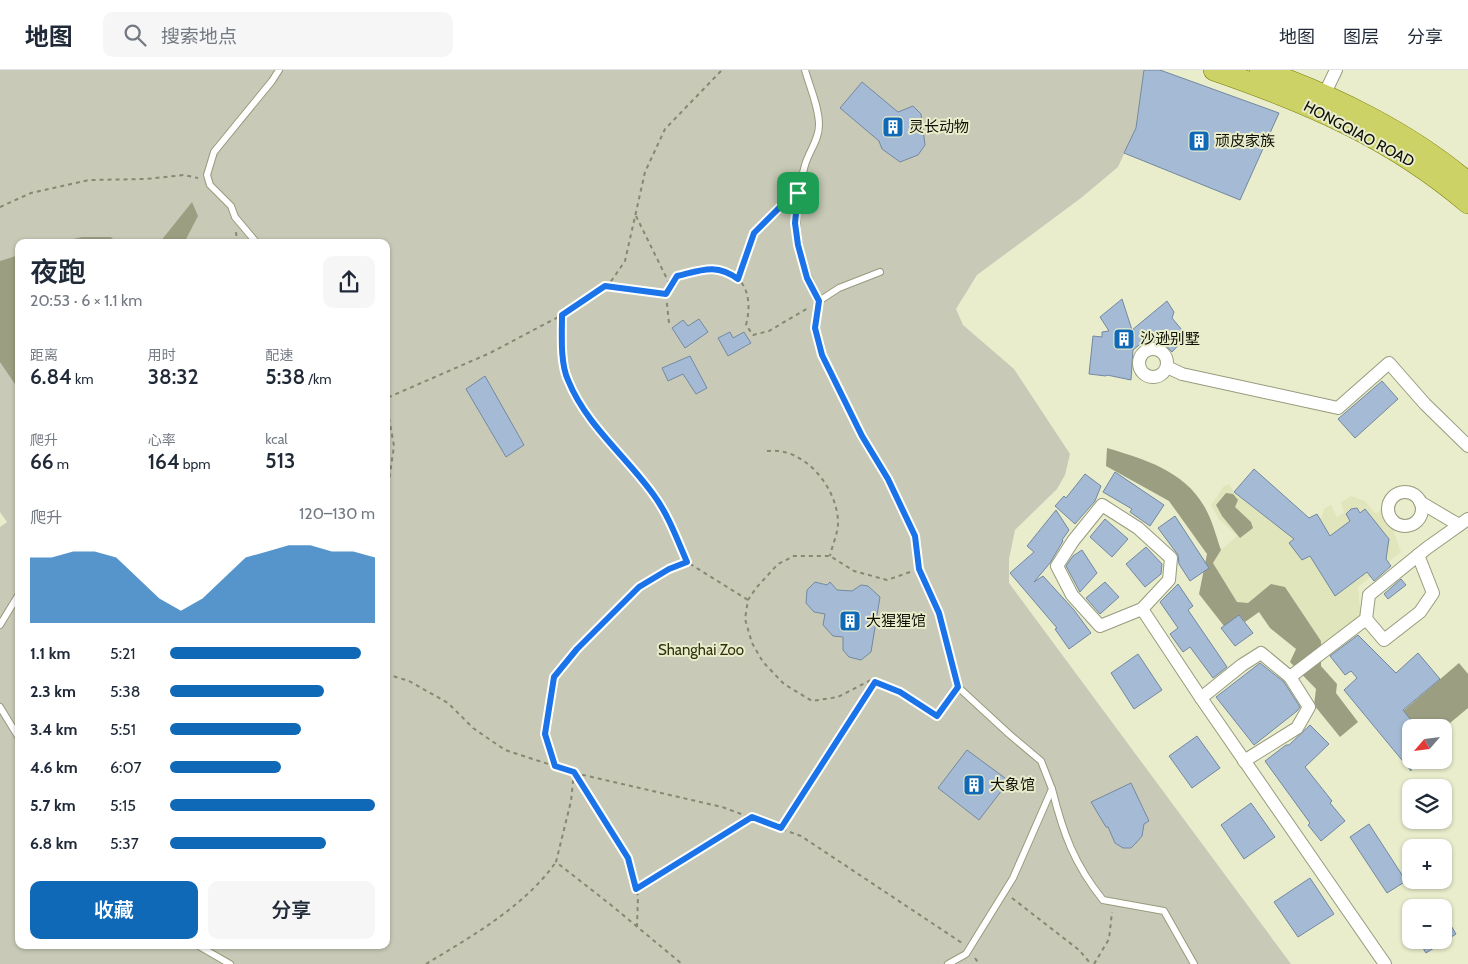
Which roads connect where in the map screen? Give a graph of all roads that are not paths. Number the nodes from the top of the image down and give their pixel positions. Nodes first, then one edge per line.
1 (279, 70) edge
2 (805, 70) edge
3 (1214, 70) edge
4 (1260, 70) edge
5 (1336, 70) edge
6 (1324, 95) junction
7 (1468, 183) edge
8 (1468, 203) edge
9 (253, 239) edge
10 (880, 272) dead end
11 (819, 301) junction
12 (1166, 367) dead end
13 (1468, 446) edge
14 (1420, 502) dead end
15 (1464, 522) edge
16 (1418, 555) junction
17 (15, 601) edge
18 (1142, 609) junction
19 (1366, 620) junction
20 (0, 625) edge
21 (1290, 677) junction
22 (1201, 698) junction
23 (0, 708) edge
24 (15, 732) edge
25 (1244, 761) junction
26 (1052, 789) junction
27 (204, 949) edge
28 (230, 964) edge
29 (948, 964) edge
30 (1194, 964) edge
31 (1385, 964) edge

1 - 9 lane
2 - 11 lane
3 - 8 main road, HONGQIAO ROAD
4 - 6 main road, HONGQIAO ROAD
5 - 6 street
6 - 7 main road, HONGQIAO ROAD
10 - 11 lane
11 - 26 lane
12 - 13 street
14 - 15 street
15 - 16 street
16 - 19 street
16 - 19 street
17 - 20 lane
18 - 18 street
18 - 22 street
19 - 21 street
21 - 22 street
21 - 25 street
22 - 25 street
23 - 24 lane
25 - 31 street
26 - 29 lane
26 - 30 lane
27 - 28 lane

